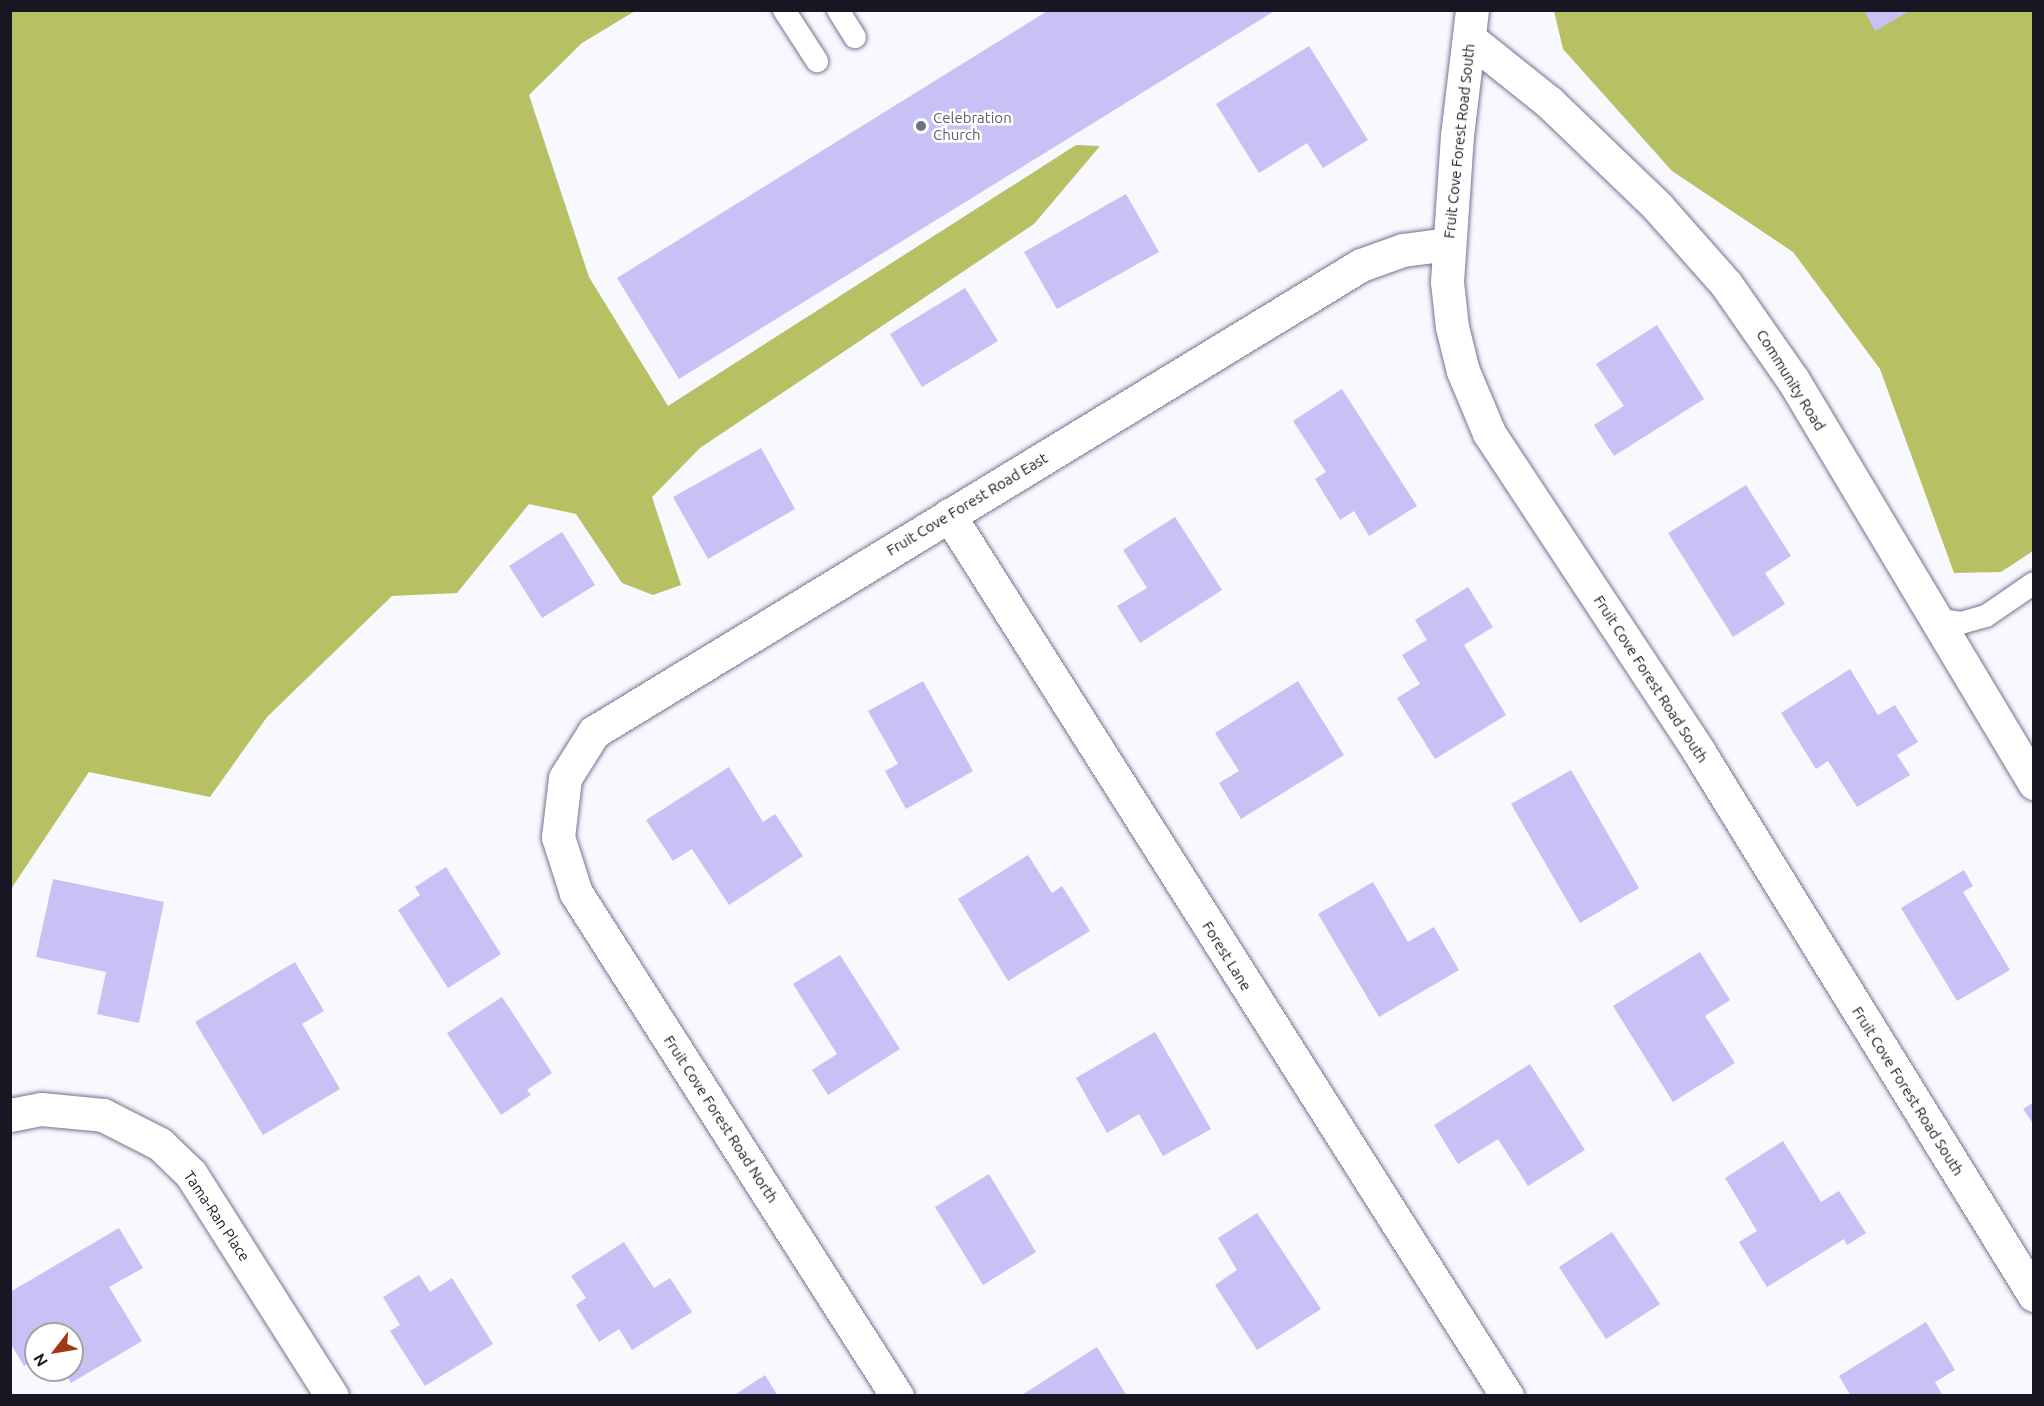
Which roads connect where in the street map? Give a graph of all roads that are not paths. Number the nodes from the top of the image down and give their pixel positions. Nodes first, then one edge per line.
1 (784, 10) edge
2 (838, 10) edge
3 (1471, 25) edge
4 (855, 37) dead end
5 (817, 61) dead end
6 (1448, 244) junction
7 (949, 515) junction
8 (2034, 583) edge
9 (1936, 619) junction
10 (2034, 783) edge
11 (558, 837) joint
12 (10, 1115) edge
13 (2034, 1294) edge
14 (332, 1395) edge
15 (897, 1395) edge
16 (1507, 1395) edge

1 - 5 lane
2 - 4 lane
3 - 6 street, Fruit Cove Forest Road South
3 - 9 street, Community Road
6 - 7 street, Fruit Cove Forest Road East
6 - 13 street, Fruit Cove Forest Road South
7 - 11 street, Fruit Cove Forest Road East
7 - 16 street, Forest Lane
8 - 9 lane
9 - 10 street, Community Road
11 - 15 street, Fruit Cove Forest Road North
12 - 14 street, Tama-Ran Place

